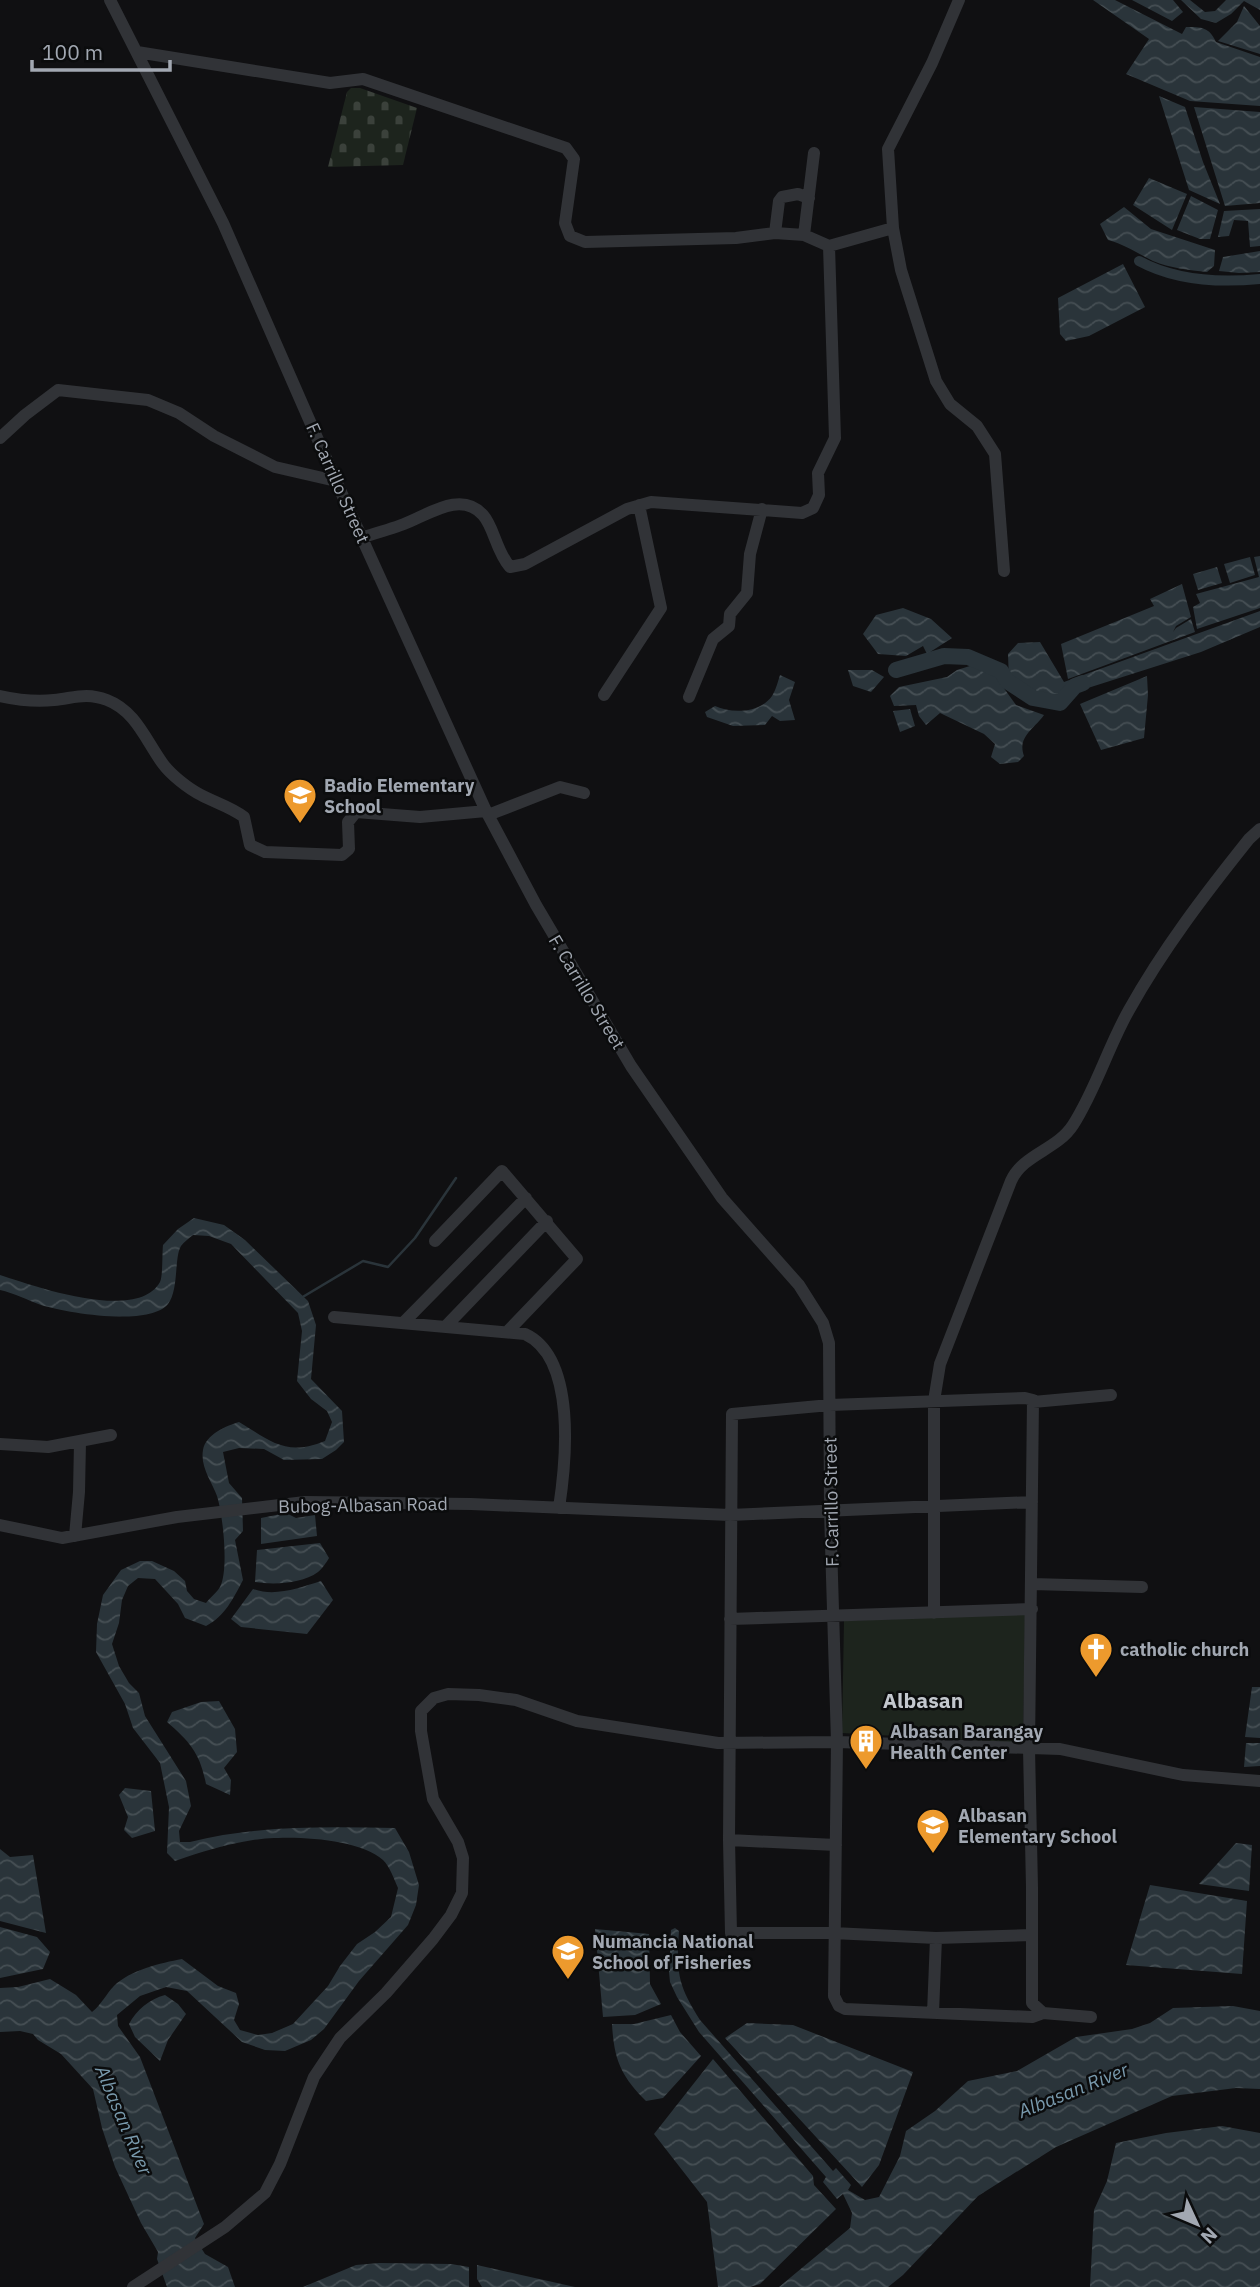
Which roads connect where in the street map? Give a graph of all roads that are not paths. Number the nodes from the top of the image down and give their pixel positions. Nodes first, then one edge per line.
1 (110, 0) edge
2 (958, 0) edge
3 (137, 52) junction
4 (814, 153) dead end
5 (809, 198) junction
6 (893, 228) junction
7 (775, 233) junction
8 (804, 234) junction
9 (829, 246) junction
10 (0, 438) edge
11 (336, 481) junction
12 (639, 505) junction
13 (762, 509) junction
14 (363, 537) junction
15 (1004, 571) dead end
16 (604, 695) dead end
17 (0, 696) edge
18 (689, 697) dead end
19 (584, 793) dead end
20 (487, 813) junction
21 (1260, 829) edge
22 (526, 1198) junction
23 (547, 1221) junction
24 (435, 1241) dead end
25 (334, 1317) dead end
26 (404, 1322) junction
27 (446, 1326) junction
28 (507, 1332) junction
29 (1111, 1395) dead end
30 (934, 1401) junction
31 (1033, 1402) junction
32 (830, 1405) junction
33 (111, 1435) dead end
34 (80, 1442) junction
35 (0, 1444) edge
36 (1032, 1502) junction
37 (934, 1507) junction
38 (559, 1508) junction
39 (830, 1511) junction
40 (730, 1515) junction
41 (0, 1525) edge
42 (75, 1536) junction
43 (1032, 1584) junction
44 (1142, 1587) dead end
45 (1032, 1609) junction
46 (934, 1613) junction
47 (834, 1615) junction
48 (730, 1619) junction
49 (836, 1742) junction
50 (730, 1743) junction
51 (1029, 1749) junction
52 (1260, 1781) edge
53 (729, 1840) junction
54 (836, 1844) junction
55 (834, 1933) junction
56 (1032, 1935) junction
57 (936, 1938) junction
58 (933, 2013) junction
59 (1043, 2013) junction
60 (1091, 2017) dead end
61 (133, 2287) edge

1 - 3 street, F. Carrillo Street
2 - 6 street
3 - 7 street
3 - 11 street, F. Carrillo Street
4 - 5 street
5 - 7 street
5 - 8 street
6 - 9 street
6 - 15 street
7 - 8 street
8 - 9 street
9 - 13 street
10 - 11 street
11 - 14 street, F. Carrillo Street
12 - 13 street
12 - 14 street
12 - 16 street
13 - 18 street
14 - 20 street, F. Carrillo Street
17 - 20 street
19 - 20 street
20 - 32 street, F. Carrillo Street
21 - 30 street
22 - 23 street
22 - 24 street
22 - 26 street
23 - 27 street
23 - 28 street
25 - 26 street
26 - 27 street
27 - 28 street
28 - 38 street
29 - 31 street
30 - 31 street
30 - 32 street
30 - 37 street
31 - 36 street
32 - 39 street, F. Carrillo Street
32 - 40 street
33 - 34 street
34 - 35 street
34 - 42 street
36 - 37 street, Bubog-Albasan Road
36 - 43 street
37 - 39 street, Bubog-Albasan Road
37 - 46 street
38 - 40 street, Bubog-Albasan Road
38 - 42 street, Bubog-Albasan Road
39 - 40 street, Bubog-Albasan Road
39 - 47 street, F. Carrillo Street
40 - 48 street
41 - 42 street, Bubog-Albasan Road
43 - 44 street
43 - 45 street
45 - 46 street
45 - 51 street
46 - 47 street
47 - 48 street
47 - 49 street, F. Carrillo Street
48 - 50 street
49 - 50 street
49 - 51 street
49 - 54 street, F. Carrillo Street
50 - 53 street
50 - 61 street
51 - 52 street
51 - 56 street
53 - 54 street
53 - 55 street
54 - 55 street, F. Carrillo Street
55 - 57 street
55 - 58 street, F. Carrillo Street
56 - 57 street
56 - 59 street
57 - 58 street
58 - 59 street
59 - 60 street

